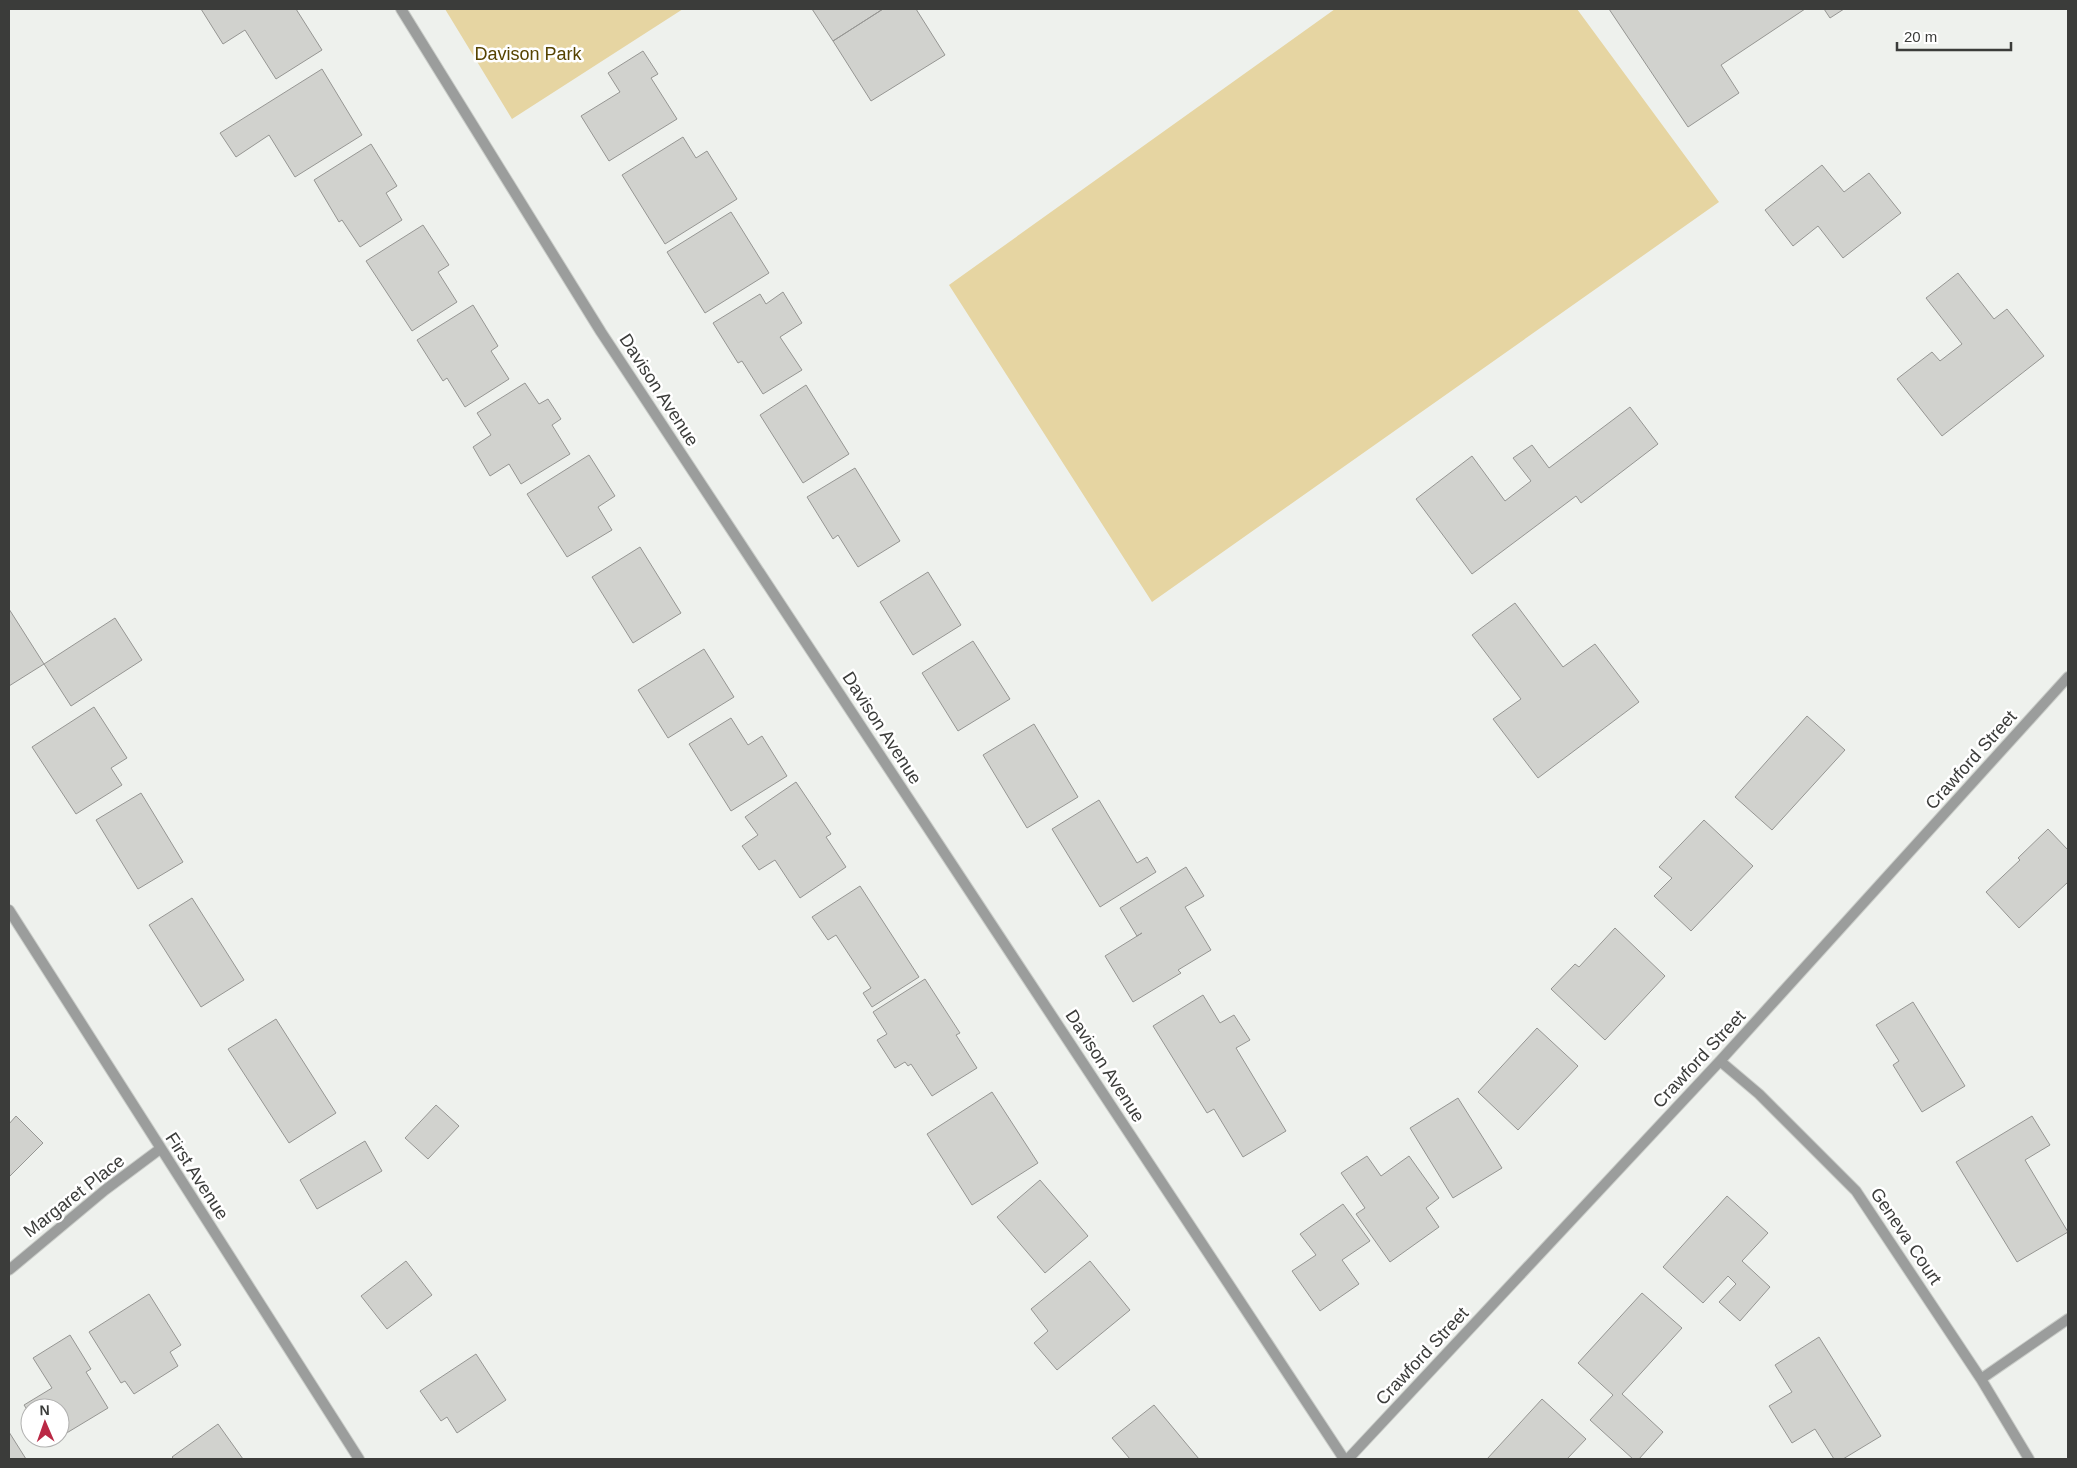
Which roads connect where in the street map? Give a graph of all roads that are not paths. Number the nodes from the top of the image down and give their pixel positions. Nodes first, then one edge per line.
1 (402, 9) edge
2 (2068, 677) edge
3 (9, 910) edge
4 (1720, 1061) junction
5 (160, 1149) junction
6 (9, 1270) edge
7 (2068, 1319) edge
8 (1981, 1379) junction
9 (358, 1459) edge
10 (1346, 1459) edge
11 (2029, 1459) edge

1 - 10 street, Davison Avenue
2 - 4 street, Crawford Street
3 - 5 street, First Avenue
4 - 8 street, Geneva Court
4 - 10 street, Crawford Street
5 - 6 street, Margaret Place
5 - 9 street, First Avenue
7 - 8 street
8 - 11 street, Geneva Court

